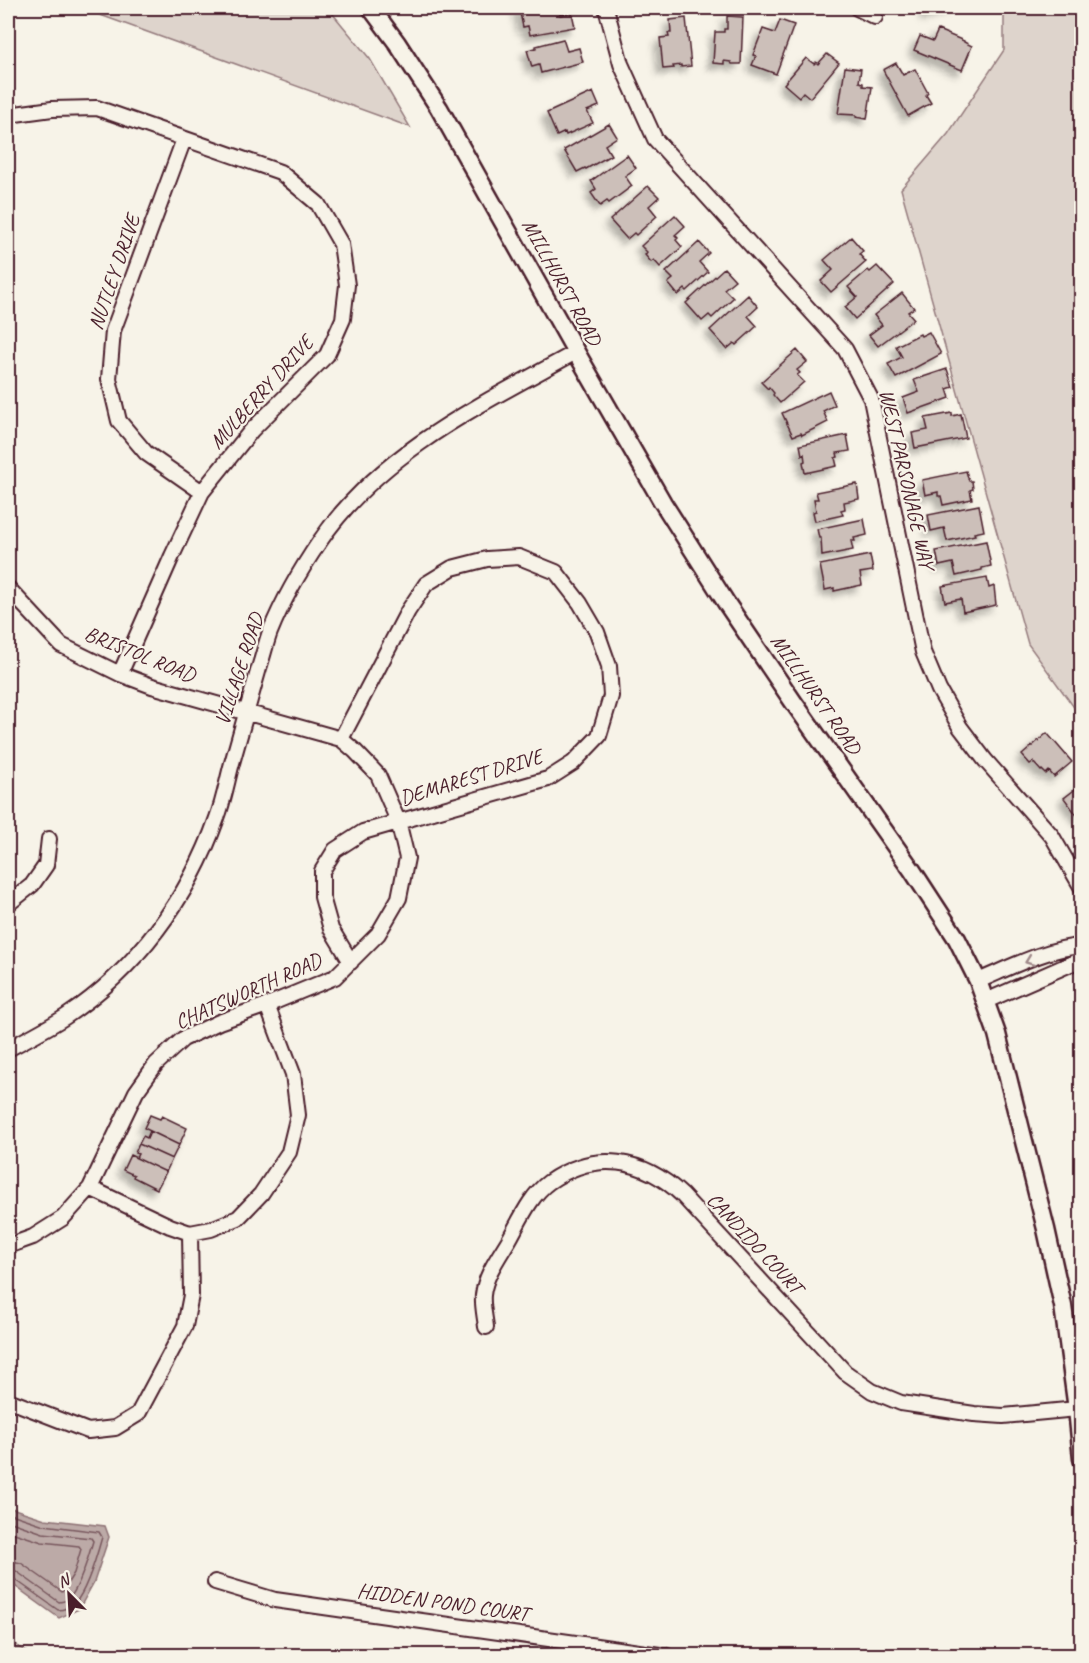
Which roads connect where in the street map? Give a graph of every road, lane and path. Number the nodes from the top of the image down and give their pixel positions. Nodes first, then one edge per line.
1 (371, 8) edge
2 (606, 8) edge
3 (857, 8) edge
4 (875, 17) dead end
5 (8, 115) edge
6 (184, 139) junction
7 (576, 352) junction
8 (202, 492) junction
9 (8, 588) edge
10 (120, 674) junction
11 (246, 713) junction
12 (341, 739) junction
13 (398, 821) junction
14 (49, 839) dead end
15 (1082, 888) edge
16 (8, 904) edge
17 (1082, 946) edge
18 (1082, 959) edge
19 (351, 962) junction
20 (978, 981) junction
21 (986, 1001) junction
22 (267, 1005) junction
23 (8, 1049) edge
24 (90, 1188) junction
25 (190, 1233) junction
26 (8, 1246) edge
27 (486, 1327) dead end
28 (8, 1400) edge
29 (1077, 1409) junction
30 (1082, 1459) edge
31 (215, 1582) dead end
32 (667, 1656) edge

1 - 7 street, MILLHURST ROAD
2 - 15 street, WEST PARSONAGE WAY
3 - 4 street
5 - 6 street, MULBERRY DRIVE
6 - 8 street, NUTLEY DRIVE
6 - 8 street, MULBERRY DRIVE
7 - 11 street, VILLAGE ROAD
7 - 20 street, MILLHURST ROAD
8 - 10 street, MULBERRY DRIVE
9 - 10 street, BRISTOL ROAD
10 - 11 street, BRISTOL ROAD
11 - 12 street, CHATSWORTH ROAD
11 - 23 street, VILLAGE ROAD
12 - 13 street, CHATSWORTH ROAD
12 - 13 street, DEMAREST DRIVE
13 - 19 street, CHATSWORTH ROAD
13 - 19 street, DEMAREST DRIVE
14 - 16 street
17 -> 20 street
18 - 21 street
19 - 22 street, CHATSWORTH ROAD
20 - 21 street, MILLHURST ROAD
21 - 29 street, MILLHURST ROAD
22 - 24 street, CHATSWORTH ROAD
22 - 25 street
24 - 25 street
24 - 26 street, CHATSWORTH ROAD
25 - 28 street
27 - 29 street, CANDIDO COURT
29 - 30 street, MILLHURST ROAD
31 - 32 street, HIDDEN POND COURT

